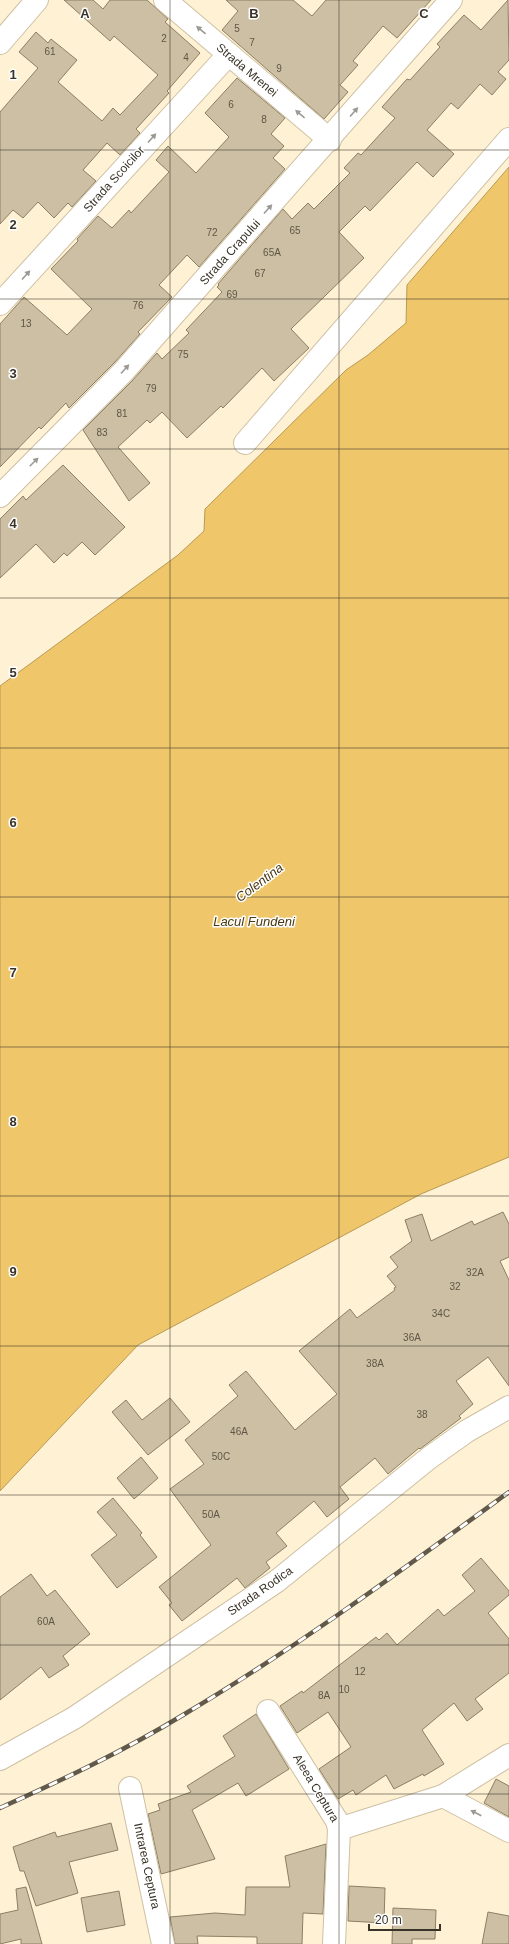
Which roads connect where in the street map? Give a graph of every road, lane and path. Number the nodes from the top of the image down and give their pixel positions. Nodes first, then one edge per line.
1 (37, 0) edge
2 (165, 0) edge
3 (451, 0) edge
4 (0, 43) edge
5 (229, 54) junction
6 (509, 139) edge
7 (330, 140) junction
8 (0, 304) edge
9 (245, 443) dead end
10 (2, 490) edge
11 (509, 1407) edge
12 (268, 1711) dead end
13 (509, 1755) edge
14 (0, 1759) edge
15 (130, 1788) dead end
16 (443, 1796) junction
17 (339, 1829) junction
18 (509, 1831) edge
19 (164, 1944) edge
20 (334, 1944) edge

1 - 4 street
5 -> 2 street, Strada Mrenei
7 -> 3 street, Strada Crapului
7 -> 5 street, Strada Mrenei
8 -> 5 street, Strada Scoicilor
6 - 9 street
10 -> 7 street, Strada Crapului
11 - 14 street, Strada Rodica
12 - 17 street, Aleea Ceptura
13 - 16 street
15 - 19 street, Intrarea Ceptura
16 - 17 street
18 -> 16 street
17 - 20 street, Aleea Ceptura

